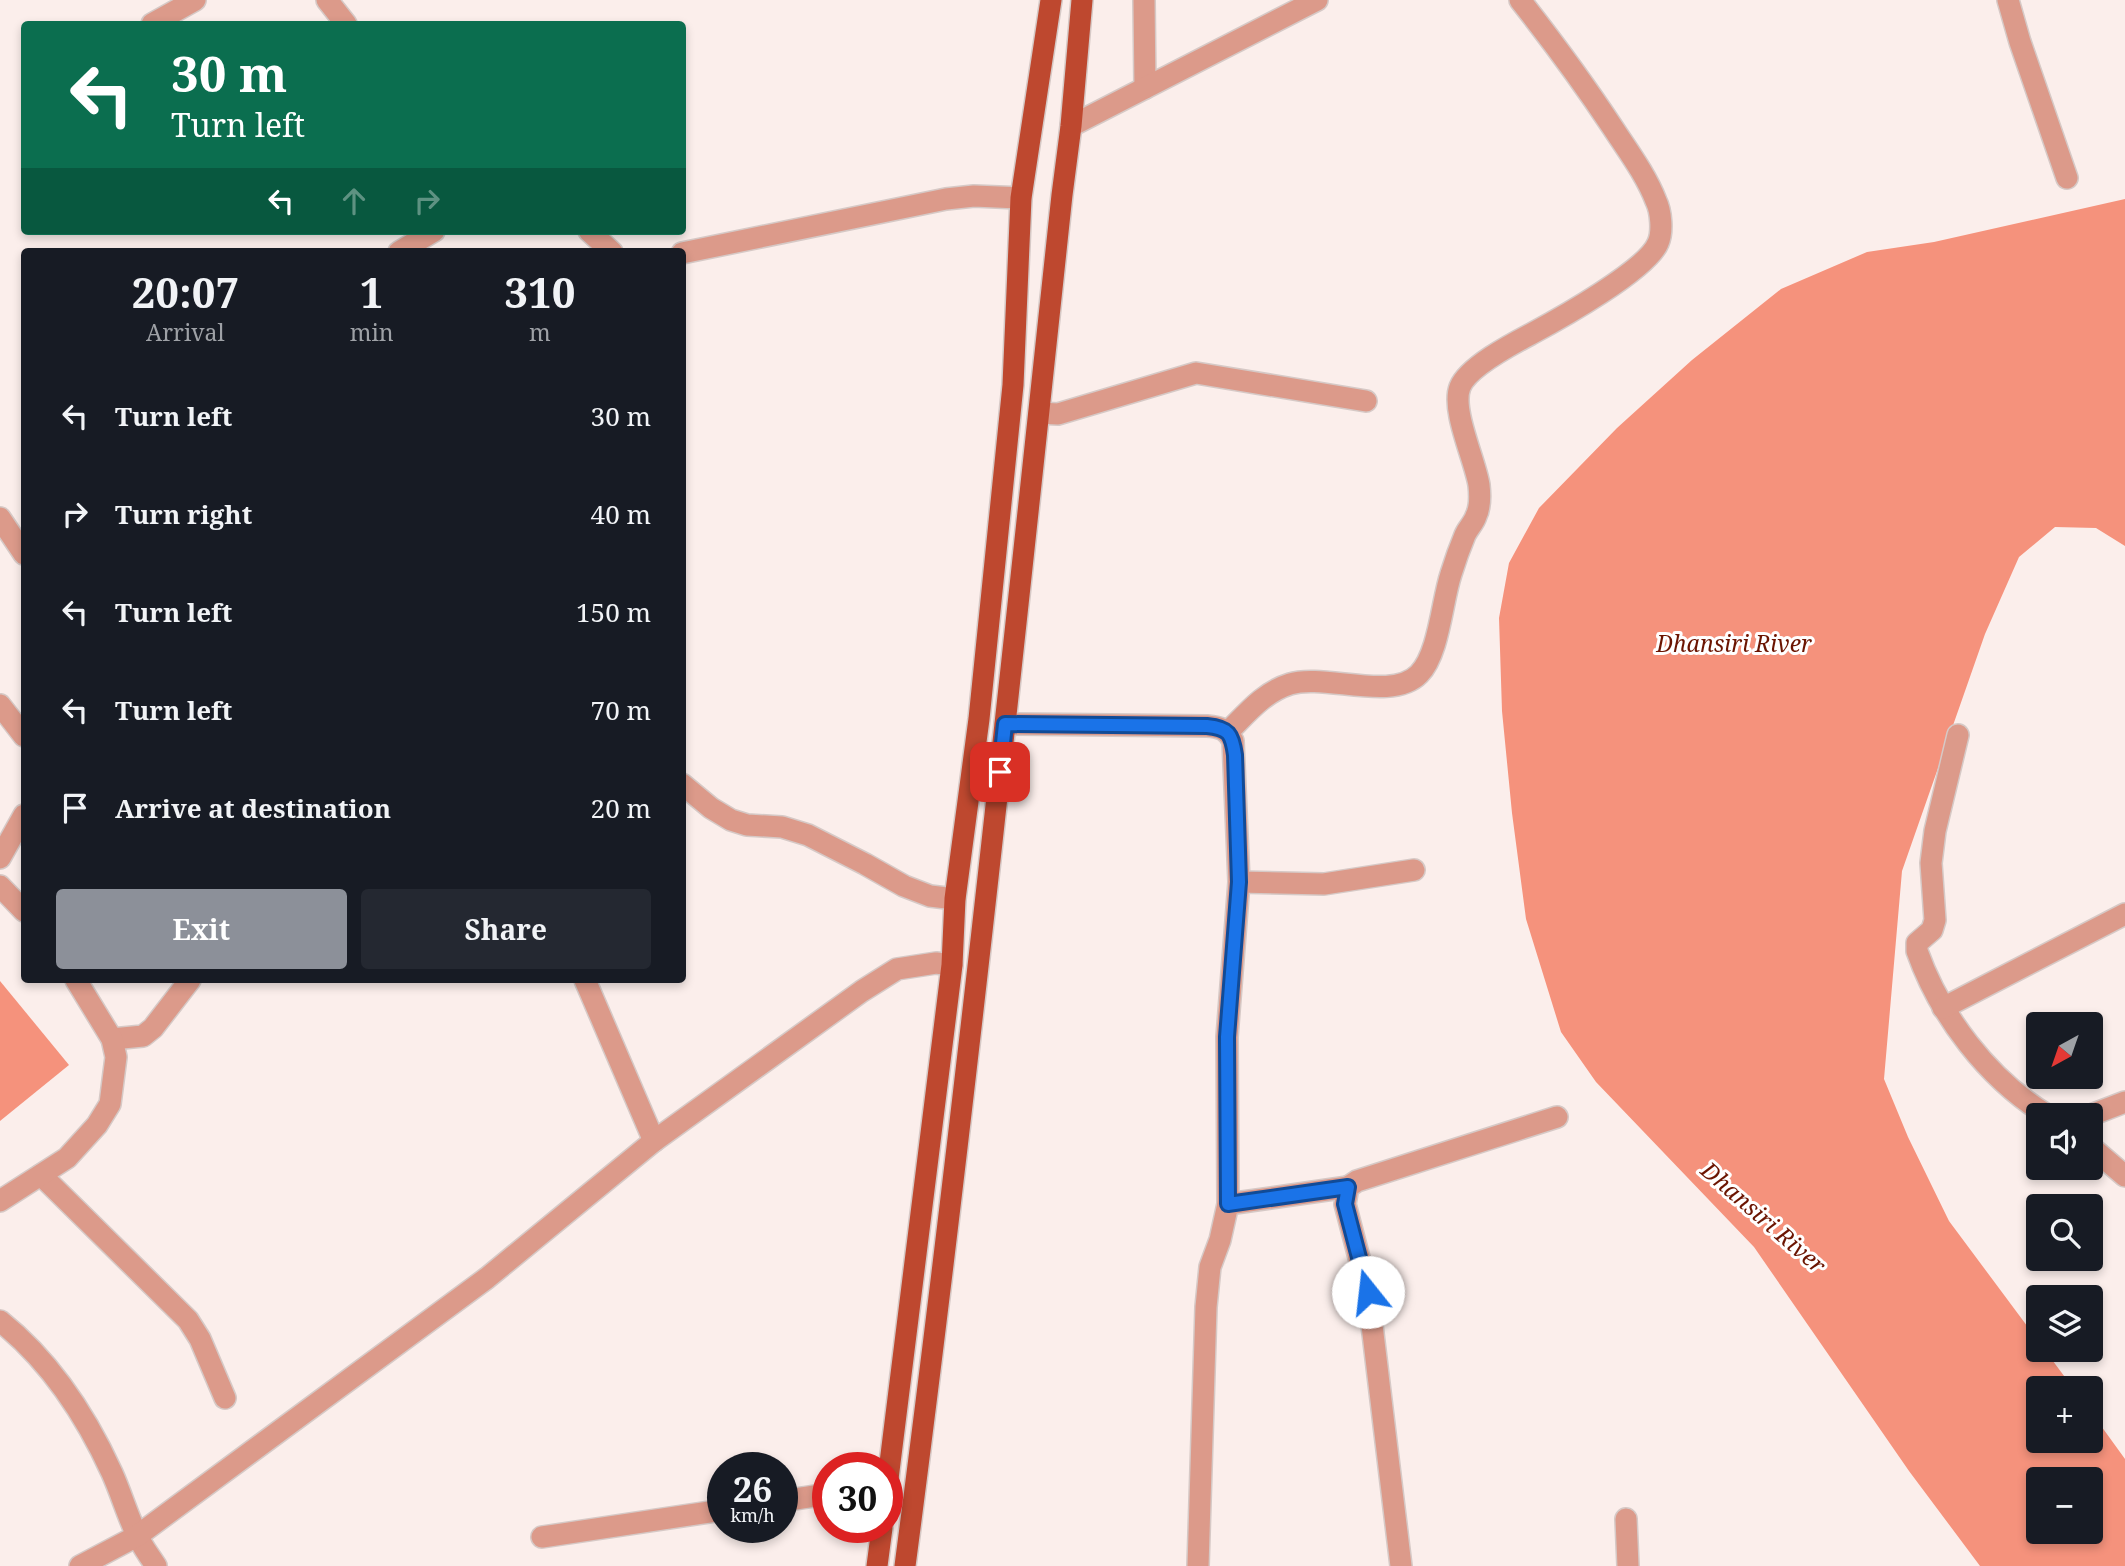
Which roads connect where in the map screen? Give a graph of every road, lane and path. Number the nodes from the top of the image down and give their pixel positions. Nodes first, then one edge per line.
1 (195, 0) edge
2 (327, 0) edge
3 (1051, 0) edge
4 (1082, 0) edge
5 (1144, 0) edge
6 (1317, 0) edge
7 (1520, 0) edge
8 (2008, 0) edge
9 (157, 21) edge
10 (344, 21) edge
11 (1145, 88) junction
12 (1072, 126) junction
13 (2067, 178) dead end
14 (1021, 198) junction
15 (428, 235) edge
16 (593, 235) edge
17 (405, 248) edge
18 (608, 248) edge
19 (686, 252) edge
20 (1366, 401) dead end
21 (1039, 413) junction
22 (0, 518) edge
23 (21, 550) edge
24 (0, 705) edge
25 (1005, 724) junction
26 (21, 732) edge
27 (1228, 732) junction
28 (1958, 735) dead end
29 (686, 787) edge
30 (21, 820) edge
31 (0, 858) edge
32 (1414, 870) dead end
33 (1239, 882) junction
34 (0, 886) edge
35 (955, 899) junction
36 (21, 908) edge
37 (2125, 914) edge
38 (953, 965) junction
39 (78, 983) edge
40 (188, 983) edge
41 (586, 983) edge
42 (1944, 1007) junction
43 (112, 1039) junction
44 (2125, 1102) edge
45 (2028, 1103) edge
46 (2103, 1110) edge
47 (1557, 1116) dead end
48 (654, 1140) junction
49 (2103, 1157) edge
50 (41, 1174) junction
51 (2125, 1176) edge
52 (1348, 1187) junction
53 (0, 1201) edge
54 (1228, 1204) junction
55 (0, 1321) edge
56 (225, 1398) dead end
57 (891, 1452) edge
58 (707, 1512) edge
59 (1626, 1519) dead end
60 (137, 1536) junction
61 (542, 1537) dead end
62 (880, 1543) edge
63 (80, 1566) edge
64 (156, 1566) edge
65 (877, 1566) edge
66 (905, 1566) edge
67 (1198, 1566) edge
68 (1401, 1566) edge
69 (1628, 1566) edge

1 - 9 street
2 - 10 street
3 - 14 main road
4 - 12 main road
5 - 11 street
6 - 11 street
7 - 27 street
8 - 13 street
11 - 12 street
12 - 21 main road
14 - 19 street
14 - 35 main road
15 - 17 street
16 - 18 street
20 - 21 street
21 - 25 main road
22 - 23 street
24 - 26 street
25 - 27 street
25 - 66 main road
27 - 33 street
28 - 42 street
29 - 35 street
30 - 31 street
32 - 33 street
33 - 54 street
34 - 36 street
35 - 38 main road
37 - 42 street
38 - 48 street
38 - 57 main road
39 - 43 street
40 - 43 street
41 - 48 street
42 - 45 street
43 - 50 street
44 - 46 street
47 - 52 street
48 - 60 street
49 - 51 street
50 - 53 street
50 - 56 street
52 - 54 street
52 - 68 street
54 - 67 street
55 - 60 street
58 - 61 street
59 - 69 street
60 - 63 street
60 - 64 street
62 - 65 main road

